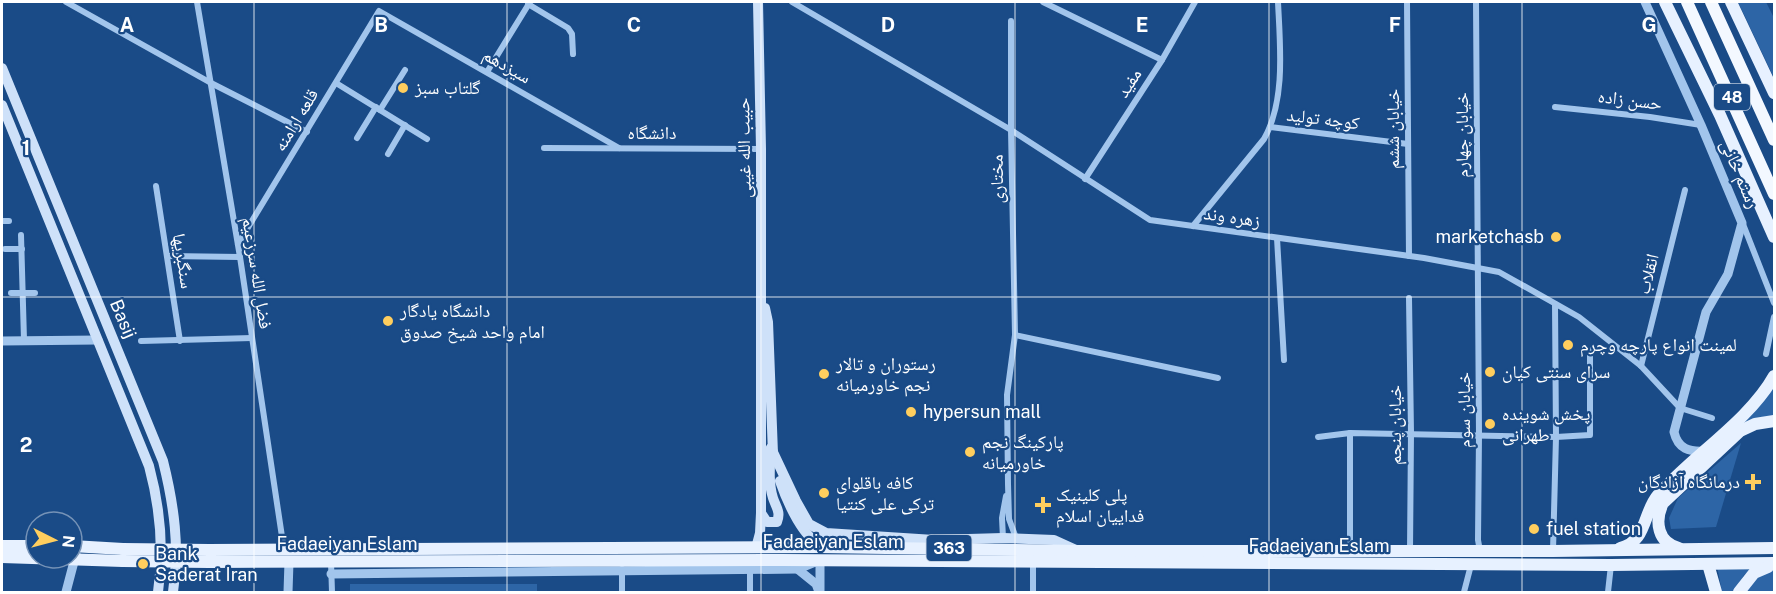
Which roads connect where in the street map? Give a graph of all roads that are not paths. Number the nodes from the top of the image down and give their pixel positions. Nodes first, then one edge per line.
1 (66, 2) edge
2 (197, 2) edge
3 (758, 2) edge
4 (792, 2) edge
5 (1042, 2) edge
6 (1195, 2) edge
7 (1278, 2) edge
8 (1407, 2) edge
9 (1476, 2) edge
10 (1645, 2) edge
11 (1665, 2) edge
12 (1687, 2) edge
13 (1711, 2) edge
14 (1731, 2) edge
15 (529, 3) edge
16 (379, 11) joint
17 (1011, 21) dead end
18 (573, 54) dead end
19 (1162, 60) junction
20 (2, 68) edge
21 (405, 70) dead end
22 (487, 72) junction
23 (211, 83) junction
24 (336, 83) junction
25 (1774, 93) edge
26 (2, 105) edge
27 (1555, 106) dead end
28 (378, 108) junction
29 (20, 113) junction
30 (4, 118) edge
31 (405, 125) junction
32 (1701, 125) junction
33 (1270, 127) junction
34 (1011, 130) junction
35 (307, 132) junction
36 (357, 138) dead end
37 (427, 139) dead end
38 (1774, 140) edge
39 (1408, 144) junction
40 (544, 148) dead end
41 (620, 148) junction
42 (761, 149) junction
43 (388, 154) dead end
44 (1085, 179) junction
45 (156, 186) dead end
46 (1685, 190) dead end
47 (1774, 194) edge
48 (1742, 224) junction
49 (1193, 226) junction
50 (21, 235) dead end
51 (1774, 237) edge
52 (1278, 238) junction
53 (238, 244) junction
54 (5, 249) dead end
55 (22, 249) junction
56 (168, 256) junction
57 (1408, 256) junction
58 (240, 257) junction
59 (1478, 268) junction
60 (22, 292) junction
61 (11, 293) dead end
62 (34, 293) dead end
63 (761, 294) junction
64 (1409, 298) dead end
65 (1774, 303) edge
66 (1555, 304) junction
67 (1774, 317) edge
68 (1016, 335) junction
69 (252, 338) junction
70 (2, 340) edge
71 (24, 340) junction
72 (98, 340) junction
73 (141, 341) dead end
74 (180, 341) junction
75 (1590, 350) dead end
76 (1766, 354) dead end
77 (1284, 360) dead end
78 (1641, 366) junction
79 (1774, 376) edge
80 (1218, 378) dead end
81 (1680, 408) junction
82 (1712, 418) dead end
83 (1774, 421) edge
84 (1350, 433) junction
85 (1411, 433) junction
86 (1479, 435) junction
87 (1318, 437) dead end
88 (1556, 437) junction
89 (771, 448) junction
90 (1705, 451) junction
91 (1008, 484) junction
92 (761, 513) junction
93 (1003, 538) junction
94 (1016, 538) junction
95 (2, 546) edge
96 (24, 546) edge
97 (820, 547) junction
98 (84, 548) edge
99 (756, 548) junction
100 (1774, 548) edge
101 (284, 550) junction
102 (1689, 550) junction
103 (1078, 551) junction
104 (1350, 551) junction
105 (1410, 551) junction
106 (1480, 551) junction
107 (1553, 551) junction
108 (1608, 551) junction
109 (123, 555) junction
110 (209, 556) junction
111 (2, 557) edge
112 (24, 558) edge
113 (84, 558) edge
114 (783, 560) junction
115 (820, 560) junction
116 (289, 562) junction
117 (1033, 562) junction
118 (1471, 564) junction
119 (1708, 564) junction
120 (1611, 565) junction
121 (1774, 565) edge
122 (622, 566) junction
123 (332, 568) junction
124 (798, 569) junction
125 (72, 570) edge
126 (750, 570) junction
127 (66, 592) edge
128 (158, 592) edge
129 (173, 592) edge
130 (288, 592) edge
131 (332, 592) edge
132 (622, 592) edge
133 (750, 592) edge
134 (820, 592) edge
135 (1033, 592) edge
136 (1464, 592) edge
137 (1608, 592) edge
138 (1716, 592) edge
139 (1739, 592) edge

1 - 23 street
2 - 23 street, فضل الله سرزعیم
3 - 42 main road, حبیب الله غیبی
4 - 34 street, زهره وند
5 - 19 street
6 - 19 street, مفید
7 - 33 street
8 - 39 street, خیابان ششم
9 - 59 street, خیابان چهارم
10 - 32 street, رستم خانی
11 - 51 main road
12 - 47 highway, 48
13 - 38 highway, 48
14 - 25 main road
15 - 18 street
15 - 22 street
16 - 22 street, سیزدهم
16 - 24 street, قلعه ارامنه
17 - 34 street, مختاری
19 - 44 street, مفید
20 - 29 main road, Basij
21 - 28 street
22 - 41 street, سیزدهم
23 - 35 street
23 - 53 street, فضل الله سرزعیم
24 - 28 street
24 - 35 street, قلعه ارامنه
26 - 30 main road, Basij
27 - 32 street, حسن زاده
28 - 31 street
28 - 36 street
29 - 30 main road
29 - 129 main road, Basij
30 - 72 main road, Basij
31 - 37 street
31 - 43 street
32 - 48 street, رستم خانی
33 - 39 street, کوچه تولید
33 - 49 street
34 - 44 street, زهره وند
34 - 68 street, مختاری
35 - 53 street, قلعه ارامنه
39 - 57 street, خیابان ششم
40 - 41 street, دانشگاه
41 - 42 street, دانشگاه
42 - 63 main road, حبیب الله غیبی
44 - 49 street, زهره وند
45 - 56 street, سنگبریها
46 - 78 street, انقلاب
48 - 65 street
48 - 81 street, رستم خانی
49 - 52 street, زهره وند
50 - 55 street
52 - 57 street, زهره وند
52 - 77 street
53 - 58 street, فضل الله سرزعیم
54 - 55 street
55 - 60 street
56 - 58 street
56 - 74 street, سنگبریها
57 - 59 street, زهره وند
58 - 69 street, فضل الله سرزعیم
59 - 66 street, زهره وند
59 - 86 street, خیابان سوم
60 - 61 street
60 - 62 street
60 - 71 street
63 - 89 main road, حبیب الله غیبی
63 - 92 main road, حبیب الله غیبی
64 - 85 street, خیابان پنجم
66 - 78 street, زهره وند
66 - 88 street
67 - 76 street
68 - 80 street
68 - 91 street, مختاری
69 - 74 street
69 - 101 street, فضل الله سرزعیم
70 - 71 street
71 - 72 street
72 - 128 main road, Basij
73 - 74 street
75 - 88 street
78 - 81 street, زهره وند
79 - 90 main road
81 - 82 street
81 - 90 street, رستم خانی
83 - 102 main road
84 - 85 street
84 - 87 street
84 - 104 street
85 - 86 street
85 - 105 street, خیابان پنجم
86 - 88 street
86 - 106 street, خیابان سوم
88 - 107 street
89 - 92 main road
89 - 93 main road
89 - 97 main road, حبیب الله غیبی
90 - 108 main road
91 - 93 street, مختاری
91 - 94 street, مختاری
92 - 99 main road, حبیب الله غیبی
93 - 94 main road
94 - 103 main road
95 - 96 main road
97 - 99 main road, Fadaeiyan Eslam / 363
97 - 103 main road, Fadaeiyan Eslam / 363
97 - 115 main road
98 - 109 main road, Fadaeiyan Eslam / 363
99 - 101 main road, Fadaeiyan Eslam / 363
100 - 102 main road, Fadaeiyan Eslam / 363
101 - 110 main road, Fadaeiyan Eslam / 363
102 - 108 main road, Fadaeiyan Eslam / 363
103 - 104 main road, Fadaeiyan Eslam / 363
104 - 105 main road, Fadaeiyan Eslam / 363
105 - 106 main road, Fadaeiyan Eslam / 363
106 - 107 main road, Fadaeiyan Eslam / 363
107 - 108 main road, Fadaeiyan Eslam / 363
109 - 110 main road, Fadaeiyan Eslam / 363, bridge
109 - 113 main road, Fadaeiyan Eslam / 363
110 - 116 main road, Fadaeiyan Eslam / 363
111 - 112 main road, Fadaeiyan Eslam / 363
114 - 115 main road, Fadaeiyan Eslam / 363
114 - 122 main road, Fadaeiyan Eslam / 363
114 - 124 street
115 - 117 main road, Fadaeiyan Eslam / 363
115 - 124 street
115 - 134 street
116 - 123 main road, Fadaeiyan Eslam / 363
116 - 130 street
117 - 118 main road, Fadaeiyan Eslam / 363
117 - 135 street
118 - 120 main road, Fadaeiyan Eslam / 363
118 - 136 street
119 - 120 main road, Fadaeiyan Eslam / 363
119 - 121 main road, Fadaeiyan Eslam / 363
119 - 138 main road
120 - 137 street
121 - 139 main road
122 - 123 main road, Fadaeiyan Eslam / 363
122 - 126 street
122 - 132 street
123 - 131 street
124 - 126 street
124 - 134 street
125 - 127 street
126 - 133 street

